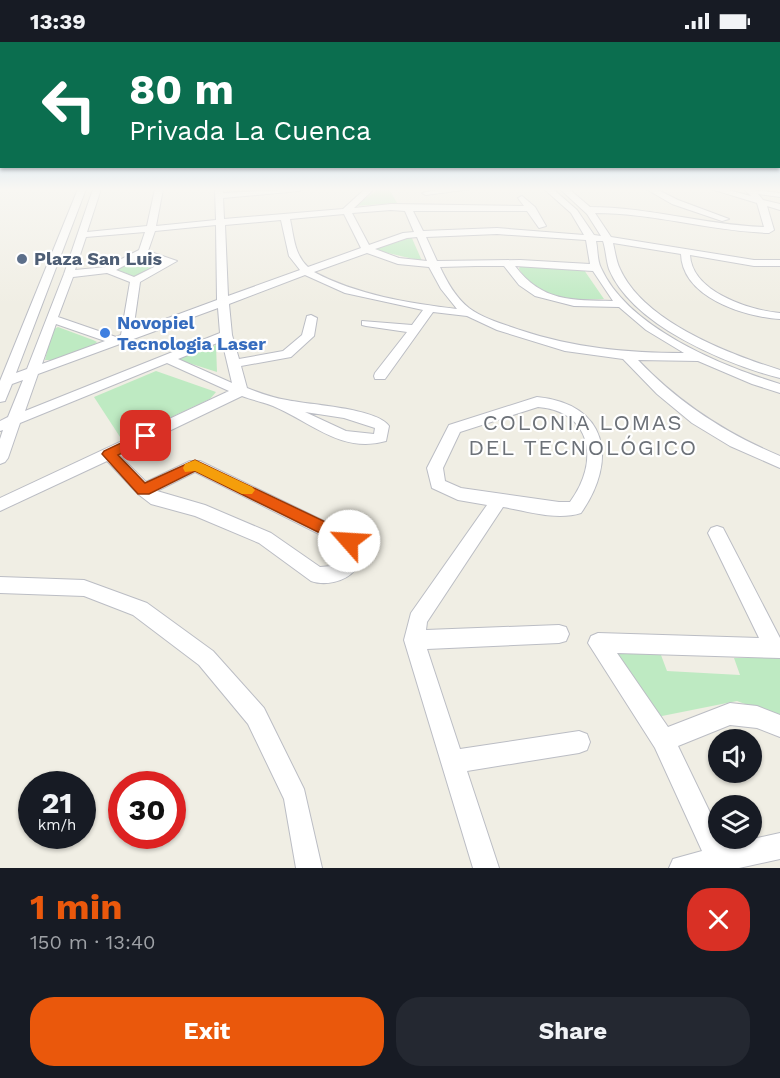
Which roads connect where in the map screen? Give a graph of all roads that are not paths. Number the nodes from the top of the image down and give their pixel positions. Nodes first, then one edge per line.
1 (66, 228) edge
2 (84, 228) edge
3 (164, 228) edge
4 (221, 228) edge
5 (288, 228) edge
6 (355, 228) edge
7 (418, 228) edge
8 (585, 228) edge
9 (600, 228) edge
10 (728, 228) edge
11 (757, 228) edge
12 (151, 229) junction
13 (780, 229) edge
14 (765, 230) junction
15 (421, 233) junction
16 (81, 235) junction
17 (591, 238) junction
18 (608, 239) junction
19 (367, 249) junction
20 (685, 250) junction
21 (143, 252) junction
22 (507, 262) junction
23 (780, 263) edge
24 (432, 264) junction
25 (596, 268) junction
26 (108, 270) junction
27 (306, 272) junction
28 (69, 274) junction
29 (135, 281) junction
30 (223, 302) junction
31 (621, 304) junction
32 (429, 310) junction
33 (467, 313) junction
34 (780, 316) edge
35 (311, 318) dead end
36 (52, 319) junction
37 (366, 324) dead end
38 (415, 329) junction
39 (226, 335) junction
40 (122, 339) junction
41 (627, 356) junction
42 (698, 357) junction
43 (165, 358) junction
44 (232, 364) junction
45 (31, 373) junction
46 (780, 374) edge
47 (380, 376) dead end
48 (7, 381) junction
49 (780, 389) edge
50 (241, 391) junction
51 (0, 398) edge
52 (278, 403) junction
53 (7, 424) edge
54 (109, 454) junction
55 (0, 458) edge
56 (780, 462) edge
57 (144, 490) junction
58 (498, 501) junction
59 (0, 505) edge
60 (717, 533) dead end
61 (0, 585) edge
62 (559, 634) dead end
63 (414, 640) junction
64 (777, 648) edge
65 (780, 726) edge
66 (663, 740) junction
67 (579, 742) dead end
68 (452, 762) junction
69 (780, 846) edge
70 (720, 860) junction
71 (309, 868) edge
72 (486, 868) edge
73 (682, 868) edge

1 - 48 street
2 - 16 street
3 - 12 street
4 - 30 street
5 - 27 street
6 - 19 street
7 - 15 street
8 - 17 street
9 - 18 street
10 - 14 street
11 - 14 street
12 - 16 street
12 - 21 street
13 - 14 street
15 - 17 street
15 - 19 street
15 - 24 street
16 - 28 street
17 - 18 street
17 - 25 street
18 - 20 street
18 - 46 street
19 - 24 street
19 - 27 street
20 - 23 street
20 - 34 street
21 - 26 street
21 - 29 street
22 - 24 street
22 - 25 street
22 - 31 street
24 - 33 street
25 - 31 street
26 - 28 street
26 - 29 street
27 - 30 street
27 - 32 street
28 - 36 street
29 - 40 street
30 - 39 street
30 - 40 street
31 - 42 street
32 - 33 street
32 - 38 street
33 - 41 street
35 - 44 street
36 - 40 street
36 - 45 street
37 - 38 street
38 - 47 street
39 - 43 street
39 - 44 street
40 - 45 street
41 - 42 street
41 - 56 street
42 - 49 street
43 - 50 street
43 - 53 street
44 - 50 street
45 - 48 street
45 - 53 street
48 - 51 street
50 - 52 street
50 - 54 street
52 - 52 street
53 - 55 street
54 - 57 street
54 - 59 street
57 - 57 street
58 - 58 street
58 - 63 street
60 - 64 street
61 - 71 street
62 - 63 street
63 - 68 street
64 - 66 street
65 - 66 street
66 - 70 street
67 - 68 street
68 - 72 street
69 - 70 street
70 - 73 street

